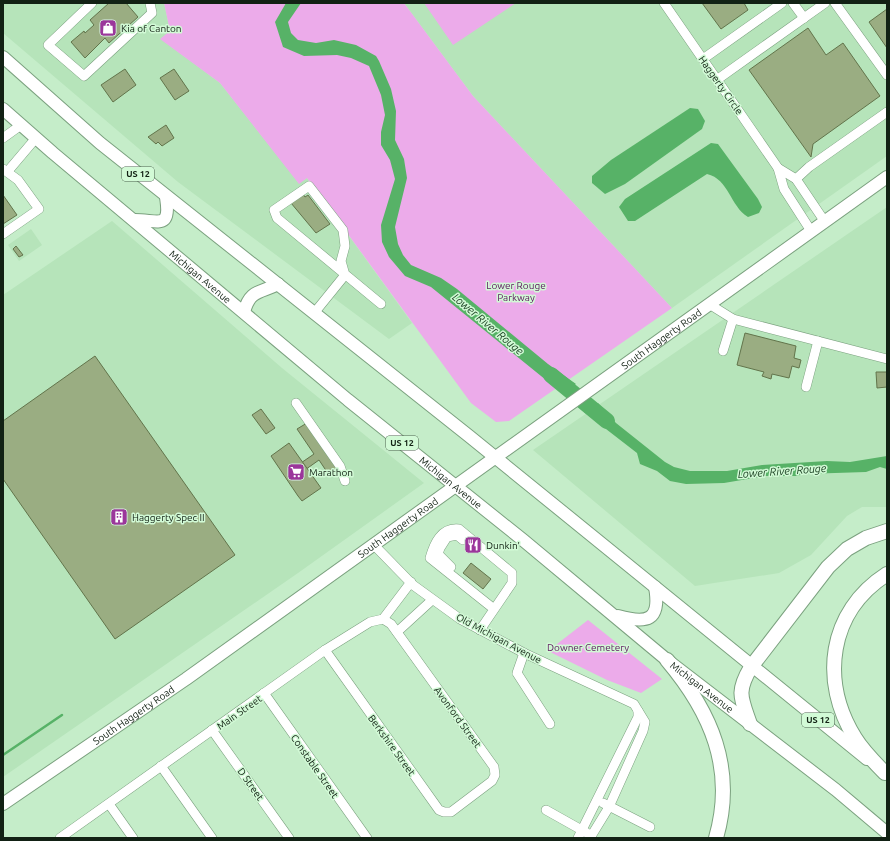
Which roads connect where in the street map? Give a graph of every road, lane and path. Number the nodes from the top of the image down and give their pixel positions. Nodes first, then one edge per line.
1 (92, 3) edge
2 (150, 3) edge
3 (664, 3) edge
4 (782, 3) edge
5 (793, 3) edge
6 (825, 3) edge
7 (836, 3) edge
8 (804, 18) junction
9 (3, 57) edge
10 (703, 59) junction
11 (887, 75) edge
12 (718, 79) junction
13 (3, 109) edge
14 (887, 112) edge
15 (21, 125) junction
16 (3, 138) edge
17 (36, 138) junction
18 (778, 168) junction
19 (5, 170) edge
20 (887, 177) edge
21 (796, 179) junction
22 (166, 197) junction
23 (135, 220) junction
24 (825, 222) junction
25 (811, 231) junction
26 (3, 234) edge
27 (345, 275) junction
28 (278, 284) junction
29 (381, 304) dead end
30 (709, 304) junction
31 (244, 312) junction
32 (315, 312) junction
33 (733, 319) junction
34 (818, 341) junction
35 (723, 351) dead end
36 (887, 359) edge
37 (806, 387) dead end
38 (296, 403) dead end
39 (496, 457) junction
40 (344, 481) dead end
41 (455, 486) junction
42 (887, 531) edge
43 (476, 543) junction
44 (374, 545) junction
45 (887, 574) edge
46 (411, 582) junction
47 (655, 587) junction
48 (432, 600) junction
49 (496, 606) junction
50 (615, 616) junction
51 (383, 619) junction
52 (480, 630) junction
53 (397, 632) junction
54 (325, 650) junction
55 (524, 653) junction
56 (667, 660) junction
57 (751, 667) junction
58 (264, 693) junction
59 (638, 711) junction
60 (550, 724) dead end
61 (750, 724) junction
62 (212, 730) junction
63 (161, 766) junction
64 (886, 774) edge
65 (471, 798) joint
66 (598, 800) junction
67 (3, 804) edge
68 (108, 804) junction
69 (609, 807) junction
70 (546, 810) dead end
71 (650, 827) dead end
72 (887, 833) edge
73 (581, 834) edge
74 (591, 837) edge
75 (60, 838) edge
76 (133, 838) edge
77 (212, 838) edge
78 (289, 838) edge
79 (367, 838) edge
80 (716, 838) edge

1 - 2 street
3 - 10 street, Haggerty Circle
4 - 10 street
5 - 8 street
6 - 8 street
7 - 11 street
8 - 12 street
9 - 22 main road, US 12
10 - 12 street, Haggerty Circle
12 - 18 street, Haggerty Circle
13 - 15 main road, Michigan Avenue / US 12
14 - 21 street
15 - 16 street
15 - 17 main road, Michigan Avenue / US 12
17 - 19 street
17 - 23 main road, Michigan Avenue / US 12
18 - 21 street, Haggerty Circle
18 - 25 street, Haggerty Circle
19 - 26 street
20 - 24 main road, South Haggerty Road
21 - 24 street, Haggerty Circle
22 - 23 main road
22 - 28 main road, US 12
23 - 31 main road, Michigan Avenue / US 12
24 - 25 main road, South Haggerty Road
25 - 30 main road, South Haggerty Road
27 - 27 street
27 - 29 street
27 - 32 street
28 - 31 main road
28 - 32 main road, US 12
30 - 33 street
30 - 39 main road, South Haggerty Road
31 - 41 main road, Michigan Avenue / US 12
32 - 39 main road, US 12
33 - 34 street
33 - 35 street
34 - 36 street
34 - 37 street
38 - 40 street
39 - 41 main road, South Haggerty Road
39 - 47 main road, US 12
41 - 44 main road, South Haggerty Road
41 - 50 main road, Michigan Avenue / US 12
42 - 57 highway
43 - 49 street
43 - 49 street
43 - 49 street
44 - 46 street, Old Michigan Avenue
44 - 67 main road, South Haggerty Road
45 - 64 highway
46 - 48 street, Old Michigan Avenue
46 - 51 street
47 - 50 main road
47 - 57 main road, US 12
48 - 52 street, Old Michigan Avenue
48 - 53 street
49 - 52 street
50 - 56 main road, Michigan Avenue / US 12
51 - 53 street, Avonford Street
51 - 54 street, Main Street
52 - 55 street, Old Michigan Avenue
53 - 65 street, Avonford Street
54 - 58 street, Main Street
54 - 65 street, Berkshire Street
55 - 59 street, Old Michigan Avenue
55 - 60 street
56 - 61 main road, Michigan Avenue / US 12
56 - 80 highway
57 - 61 highway
57 - 64 main road, US 12
58 - 62 street, Main Street
58 - 79 street, Constable Street
59 - 66 street
59 - 69 street
61 - 72 main road, Michigan Avenue / US 12
62 - 63 street, Main Street
62 - 78 street, D Street
63 - 68 street, Main Street
63 - 77 street
66 - 69 street
66 - 73 street
68 - 75 street, Main Street
68 - 76 street
69 - 71 street
69 - 74 street
70 - 73 street
73 - 74 street

